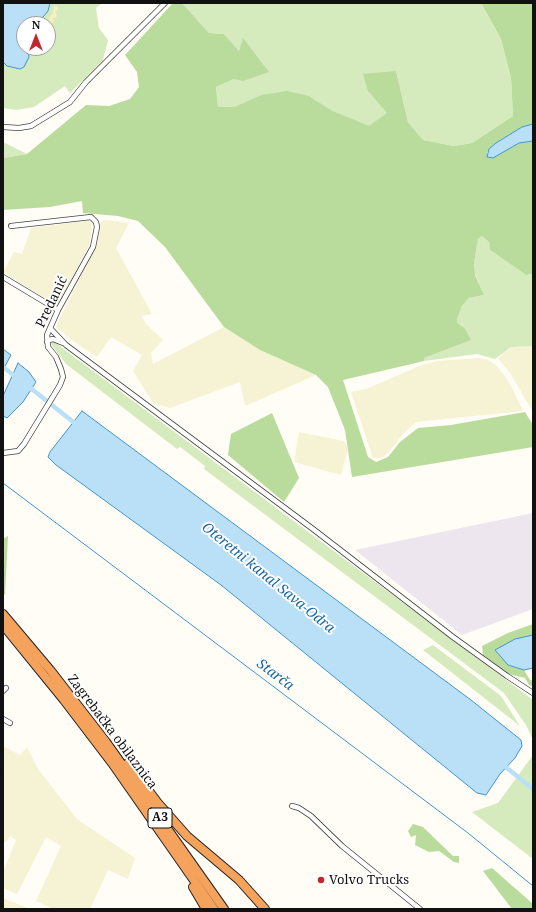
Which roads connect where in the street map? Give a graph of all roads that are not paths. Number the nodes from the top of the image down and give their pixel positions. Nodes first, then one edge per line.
1 (165, 3) edge
2 (3, 127) edge
3 (11, 226) dead end
4 (3, 277) edge
5 (58, 310) junction
6 (50, 328) junction
7 (47, 342) junction
8 (66, 346) junction
9 (3, 453) edge
10 (3, 614) edge
11 (3, 626) edge
12 (533, 692) edge
13 (3, 719) edge
14 (10, 723) dead end
15 (106, 742) junction
16 (292, 806) dead end
17 (144, 808) junction
18 (206, 909) edge
19 (214, 909) edge
20 (224, 909) edge
21 (265, 909) edge
22 (420, 909) edge

1 - 2 street
3 - 5 street, Predanić
4 - 5 street
5 - 6 street, Predanić
6 - 7 street, Predanić
6 - 8 street
7 - 8 street
7 - 9 street, Predanić
8 - 12 street
10 - 15 highway, Zagrebačka obilaznica / A3
11 - 17 highway, Zagrebačka obilaznica / A3
13 - 14 street
15 - 20 highway, Zagrebačka obilaznica / A3
15 - 21 highway
16 - 22 street
17 - 18 highway
17 - 19 highway, Zagrebačka obilaznica / A3

